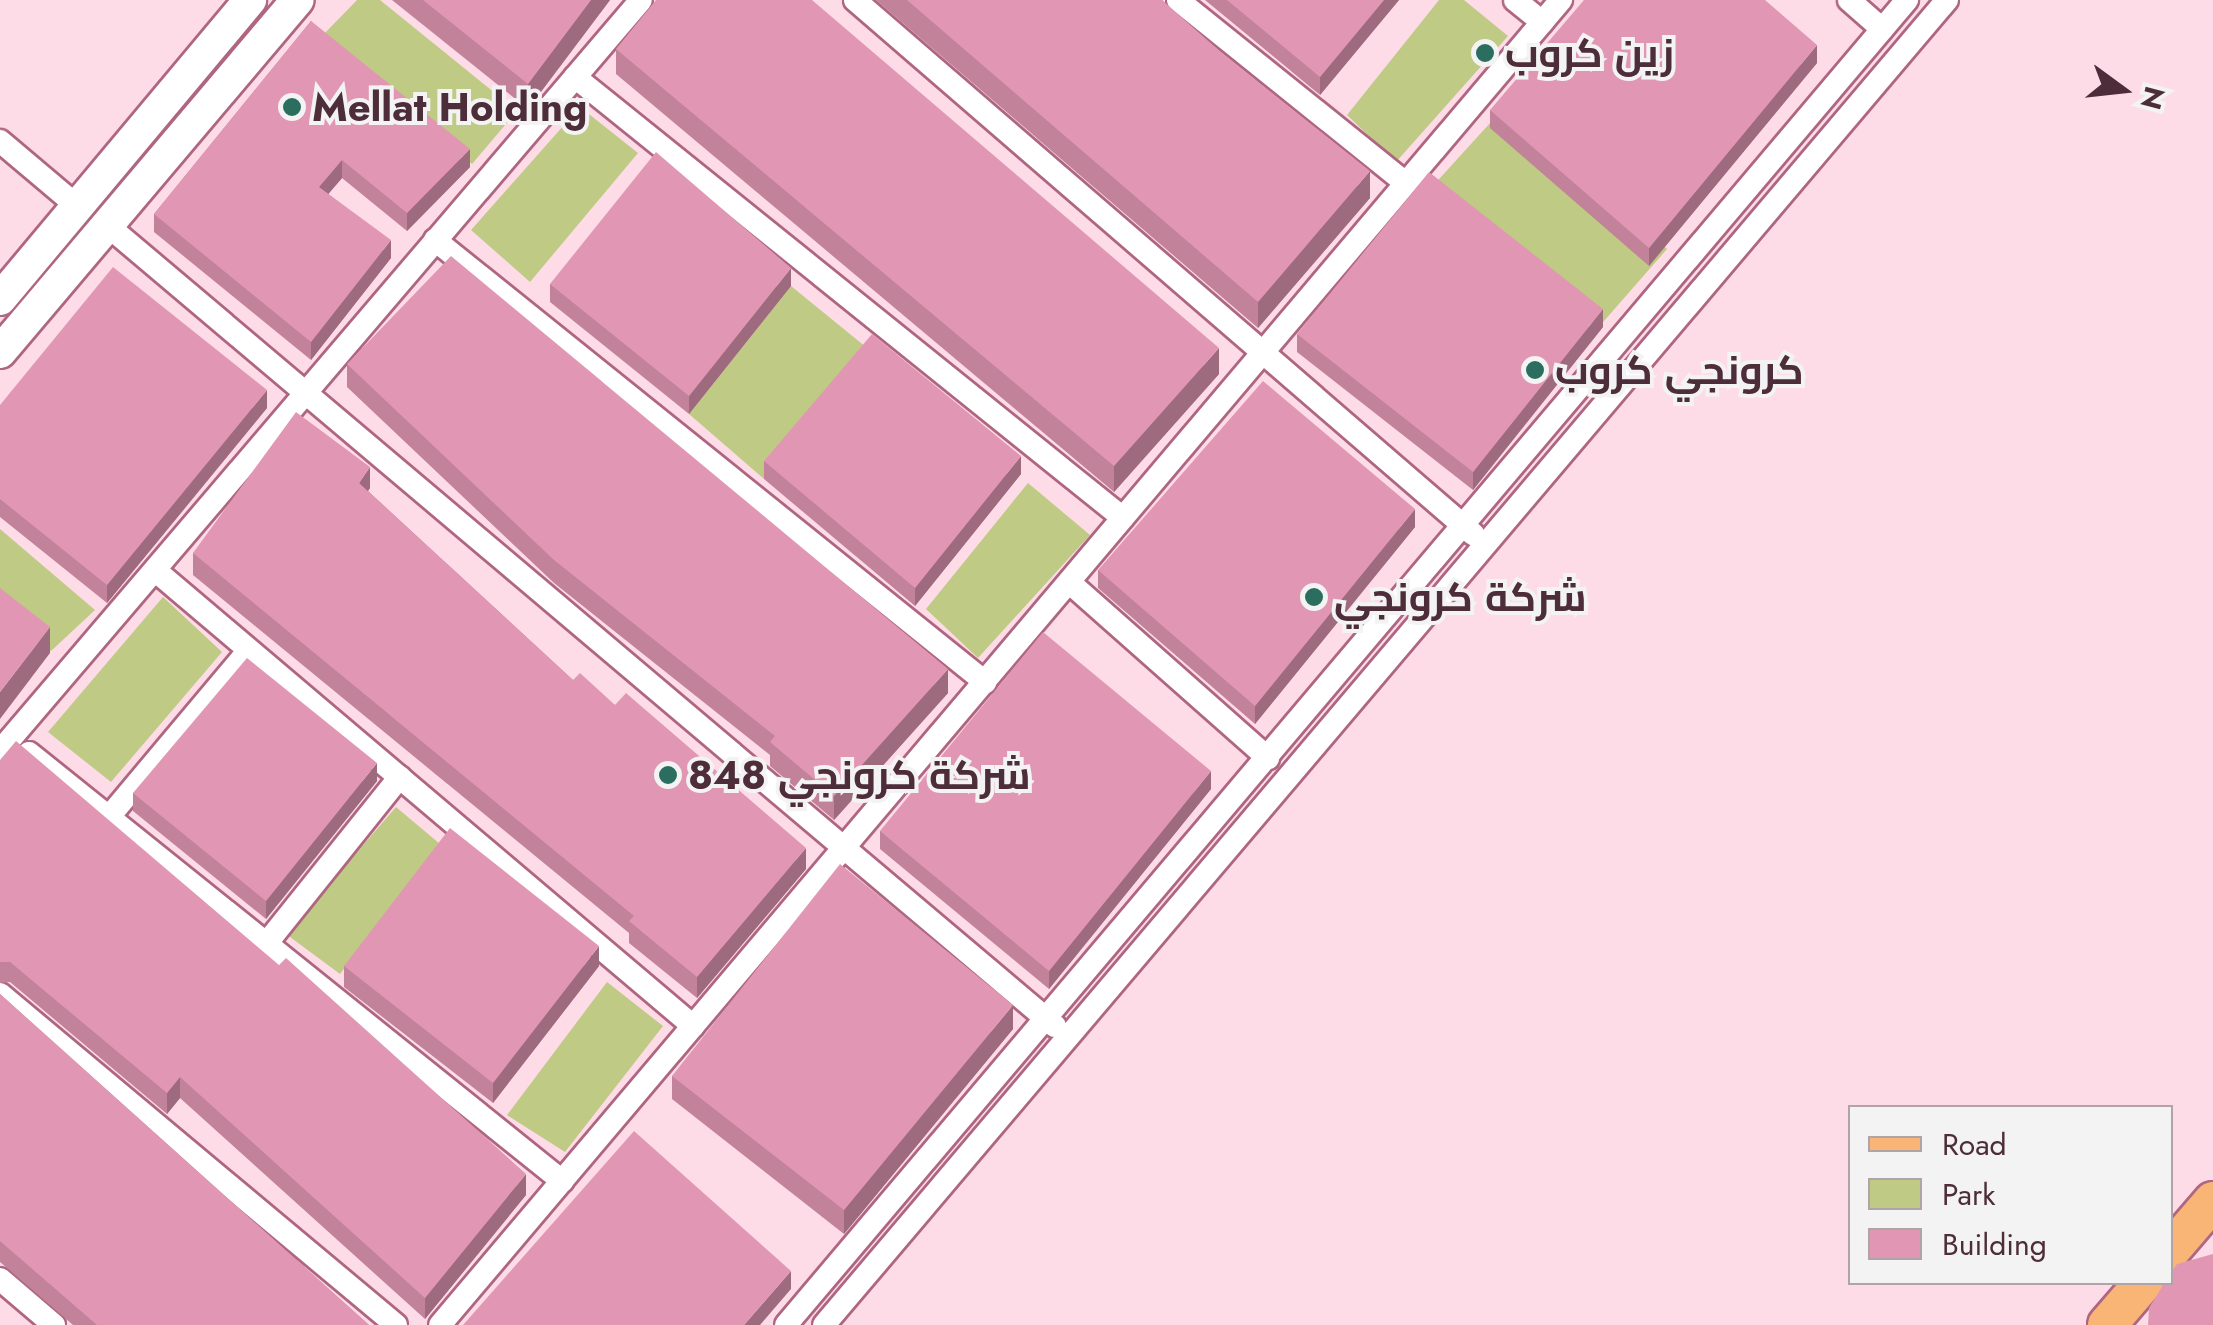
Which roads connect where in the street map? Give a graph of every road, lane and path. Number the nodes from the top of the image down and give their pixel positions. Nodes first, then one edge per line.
1 (250, 0) edge
2 (298, 0) edge
3 (640, 0) edge
4 (855, 0) edge
5 (1178, 0) edge
6 (1515, 0) edge
7 (1561, 0) edge
8 (1849, 0) edge
9 (1907, 0) edge
10 (1947, 0) edge
11 (1542, 22) junction
12 (1882, 29) junction
13 (575, 76) junction
14 (138, 135) junction
15 (0, 142) edge
16 (164, 158) junction
17 (1406, 183) junction
18 (78, 207) junction
19 (108, 225) junction
20 (435, 240) junction
21 (44, 248) junction
22 (1690, 258) junction
23 (70, 270) junction
24 (1712, 275) junction
25 (0, 300) edge
26 (1267, 348) junction
27 (0, 352) edge
28 (308, 398) junction
29 (1123, 518) junction
30 (1464, 526) junction
31 (1484, 545) junction
32 (156, 571) junction
33 (1069, 582) junction
34 (249, 650) junction
35 (984, 682) junction
36 (5, 744) edge
37 (1268, 758) junction
38 (400, 777) junction
39 (108, 818) junction
40 (845, 846) junction
41 (266, 944) junction
42 (0, 994) edge
43 (1047, 1019) junction
44 (694, 1026) junction
45 (1069, 1038) junction
46 (562, 1182) junction
47 (2213, 1200) edge
48 (2173, 1247) edge
49 (0, 1279) edge
50 (2141, 1285) edge
51 (2108, 1324) edge
52 (54, 1325) edge
53 (396, 1325) edge
54 (440, 1325) edge
55 (786, 1325) edge
56 (824, 1325) edge

1 - 14 street
2 - 16 street
3 - 13 street
4 - 26 street
5 - 17 street
6 - 11 street
7 - 11 street
8 - 12 street
9 - 12 street
10 - 24 street
11 - 17 street
12 - 22 street
13 - 20 street
13 - 29 street
14 - 16 street
14 - 18 street
15 - 18 street
16 - 19 street
17 - 26 street
18 - 21 street
19 - 23 street
19 - 28 street
20 - 28 street
20 - 35 street
21 - 23 street
21 - 25 street
22 - 24 street
22 - 30 street
23 - 27 street
24 - 31 street
26 - 29 street
26 - 30 street
28 - 32 street
28 - 40 street
29 - 33 street
30 - 31 street
30 - 37 street
31 - 45 street
32 - 34 street
32 - 36 street
33 - 35 street
33 - 37 street
34 - 38 street
34 - 39 street
35 - 40 street
36 - 39 street
37 - 43 street
38 - 41 street
38 - 44 street
39 - 41 street
40 - 43 street
40 - 44 street
41 - 46 street
42 - 53 street
43 - 45 street
43 - 55 street
44 - 46 street
45 - 56 street
46 - 54 street
47 - 48 main road
49 - 52 street
50 - 51 main road

